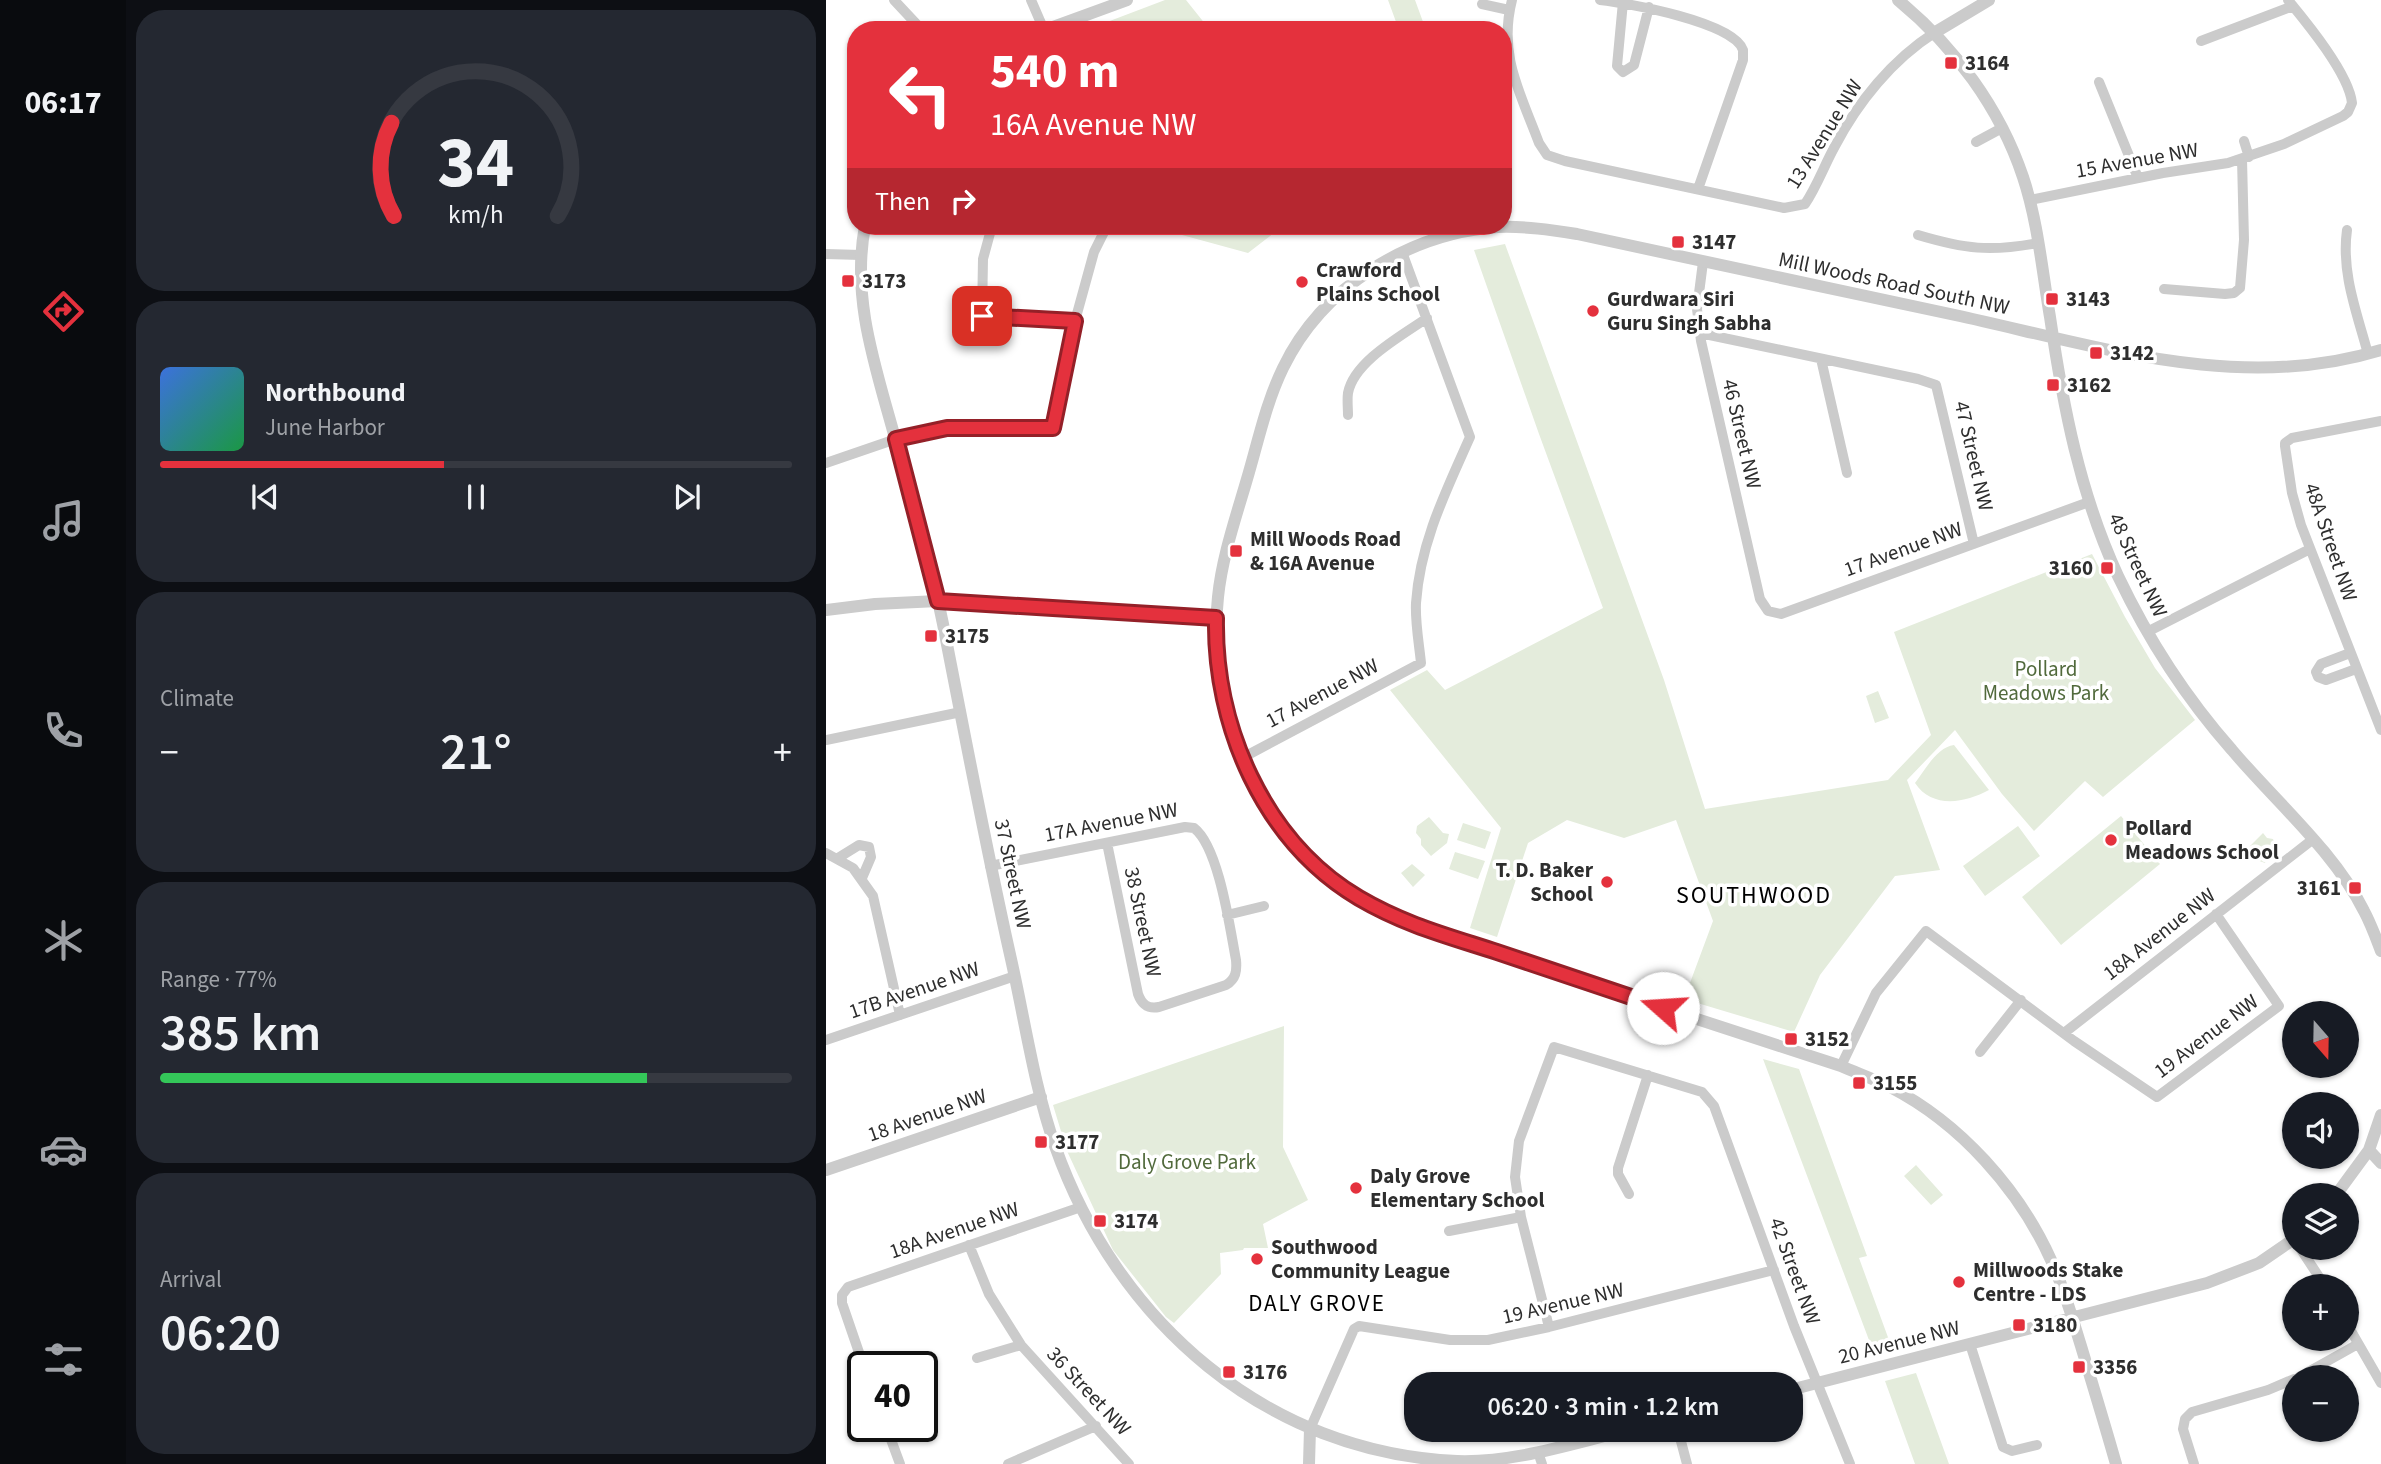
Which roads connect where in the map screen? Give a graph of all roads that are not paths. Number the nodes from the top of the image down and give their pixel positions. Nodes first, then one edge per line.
1 (894, 0) edge
2 (1031, 0) edge
3 (1127, 0) edge
4 (1600, 0) edge
5 (1898, 0) edge
6 (1989, 0) edge
7 (1623, 2) junction
8 (2290, 3) edge
9 (1482, 4) dead end
10 (1510, 5) edge
11 (1650, 7) junction
12 (914, 21) edge
13 (1041, 21) edge
14 (1070, 21) edge
15 (1934, 33) junction
16 (2201, 41) dead end
17 (1512, 67) edge
18 (2099, 82) dead end
19 (2002, 128) junction
20 (2245, 141) dead end
21 (1976, 142) dead end
22 (2246, 158) junction
23 (2138, 178) junction
24 (1698, 189) junction
25 (2030, 200) junction
26 (1512, 227) edge
27 (2347, 230) dead end
28 (864, 235) edge
29 (989, 235) edge
30 (1102, 235) edge
31 (1451, 235) edge
32 (1919, 235) dead end
33 (2038, 243) junction
34 (1402, 252) junction
35 (826, 254) edge
36 (861, 255) junction
37 (1703, 262) junction
38 (2164, 289) dead end
39 (1427, 318) junction
40 (1075, 321) junction
41 (1700, 333) junction
42 (2052, 336) junction
43 (2375, 352) edge
44 (1821, 359) junction
45 (1348, 415) dead end
46 (2381, 421) edge
47 (896, 439) junction
48 (826, 463) edge
49 (1846, 473) dead end
50 (2089, 502) junction
51 (1974, 544) junction
52 (2310, 549) junction
53 (938, 601) junction
54 (826, 610) edge
55 (1768, 611) joint
56 (1216, 618) junction
57 (2147, 632) junction
58 (2350, 653) junction
59 (2356, 669) junction
60 (961, 712) junction
61 (2381, 730) edge
62 (826, 740) edge
63 (1242, 758) junction
64 (2312, 840) junction
65 (1107, 843) junction
66 (826, 853) edge
67 (838, 858) junction
68 (990, 866) junction
69 (862, 878) junction
70 (1264, 906) dead end
71 (2216, 914) junction
72 (1227, 915) junction
73 (2380, 944) edge
74 (1015, 976) junction
75 (2021, 1000) junction
76 (900, 1015) junction
77 (2064, 1033) junction
78 (826, 1041) edge
79 (1980, 1052) dead end
80 (1841, 1066) junction
81 (1648, 1075) junction
82 (1041, 1097) junction
83 (2381, 1115) edge
84 (2369, 1150) junction
85 (2381, 1163) edge
86 (826, 1170) edge
87 (2345, 1183) edge
88 (1629, 1194) dead end
89 (1081, 1207) junction
90 (1521, 1217) junction
91 (1450, 1231) dead end
92 (969, 1245) junction
93 (2282, 1247) edge
94 (1774, 1270) junction
95 (2072, 1318) junction
96 (1549, 1327) junction
97 (1970, 1344) junction
98 (1021, 1345) junction
99 (2359, 1346) edge
100 (858, 1351) edge
101 (2345, 1351) edge
102 (977, 1358) dead end
103 (2320, 1365) edge
104 (1816, 1383) junction
105 (2381, 1383) edge
106 (2282, 1384) edge
107 (1803, 1386) edge
108 (1097, 1426) junction
109 (1310, 1429) junction
110 (892, 1442) edge
111 (1591, 1442) edge
112 (1681, 1442) edge
113 (2037, 1445) dead end
114 (1540, 1458) edge
115 (900, 1464) edge
116 (1008, 1464) edge
117 (1129, 1464) edge
118 (1309, 1464) edge
119 (1687, 1464) edge
120 (1850, 1464) edge
121 (2116, 1464) edge
122 (2194, 1464) edge

1 - 12 street
2 - 13 street
3 - 14 street
4 - 7 street
5 - 15 street, 48 Street NW
6 - 15 street, 13 Avenue NW
7 - 11 street
7 - 11 street
8 - 16 street
8 - 22 street, 15 Avenue NW
9 - 10 street
11 - 24 street
15 - 19 street, 48 Street NW
15 - 24 street, 13 Avenue NW
17 - 24 street, 13 Avenue NW
18 - 23 street
19 - 21 street
19 - 25 street, 48 Street NW
20 - 22 street
22 - 23 street, 15 Avenue NW
22 - 38 street
23 - 25 street, 15 Avenue NW
25 - 33 street, 48 Street NW
26 - 37 street, Mill Woods Road South NW
27 - 43 street
28 - 36 street, 37 Street NW
29 - 40 street
30 - 40 street
31 - 34 street, Mill Woods Road South NW
32 - 33 street
33 - 42 street, 48 Street NW
34 - 39 street
34 - 56 street, Mill Woods Road South NW
35 - 36 street
36 - 47 street, 37 Street NW
37 - 41 street, 46 Street NW
37 - 42 street, Mill Woods Road South NW
39 - 45 street
39 - 63 street, 17 Avenue NW
40 - 47 street
41 - 44 street
41 - 55 street, 46 Street NW
42 - 43 street, Mill Woods Road South NW
42 - 50 street, 48 Street NW
44 - 49 street
44 - 51 street, 47 Street NW
46 - 52 street, 48A Street NW
47 - 48 street
47 - 53 street, 37 Street NW
50 - 51 street, 17 Avenue NW
50 - 57 street, 48 Street NW
51 - 55 street, 17 Avenue NW
52 - 57 street
52 - 58 street, 48A Street NW
53 - 54 street
53 - 56 street
53 - 60 street, 37 Street NW
56 - 63 street, Mill Woods Road South NW
57 - 64 street, 48 Street NW
58 - 59 street, 48A Street NW
58 - 59 street
59 - 61 street, 48A Street NW
60 - 62 street
60 - 68 street, 37 Street NW
63 - 80 street, Mill Woods Road South NW
64 - 71 street, 18A Avenue NW
64 - 73 street, 48 Street NW
65 - 68 street, 17A Avenue NW
65 - 72 street, 17A Avenue NW
65 - 72 street, 38 Street NW
66 - 67 street
67 - 69 street
67 - 69 street
68 - 74 street, 37 Street NW
69 - 76 street
70 - 72 street
71 - 77 street, 18A Avenue NW
71 - 77 street, 19 Avenue NW
74 - 76 street, 17B Avenue NW
74 - 82 street, 37 Street NW
75 - 77 street
75 - 79 street
75 - 80 street
76 - 78 street, 17B Avenue NW
80 - 95 street, Mill Woods Road South NW
81 - 88 street
81 - 90 street
81 - 94 street, 42 Street NW
82 - 86 street, 18 Avenue NW
82 - 89 street, 37 Street NW
83 - 84 street
84 - 85 street
84 - 87 street
89 - 92 street, 18A Avenue NW
89 - 109 street, 37 Street NW
90 - 91 street
90 - 96 street
92 - 98 street, 36 Street NW
92 - 100 street, 18A Avenue NW
93 - 95 street, 20 Avenue NW
94 - 96 street, 19 Avenue NW
94 - 104 street, 42 Street NW
95 - 97 street, 20 Avenue NW
95 - 121 street, Mill Woods Road South NW
96 - 109 street, 19 Avenue NW
97 - 104 street, 20 Avenue NW
97 - 113 street
98 - 102 street, 36 Street NW
98 - 108 street, 36 Street NW
99 - 105 street
101 - 103 street
104 - 107 street, 20 Avenue NW
104 - 120 street, 42 Street NW
106 - 122 street
108 - 116 street
108 - 117 street, 36 Street NW
109 - 114 street
109 - 118 street
110 - 115 street
111 - 114 street
112 - 119 street

